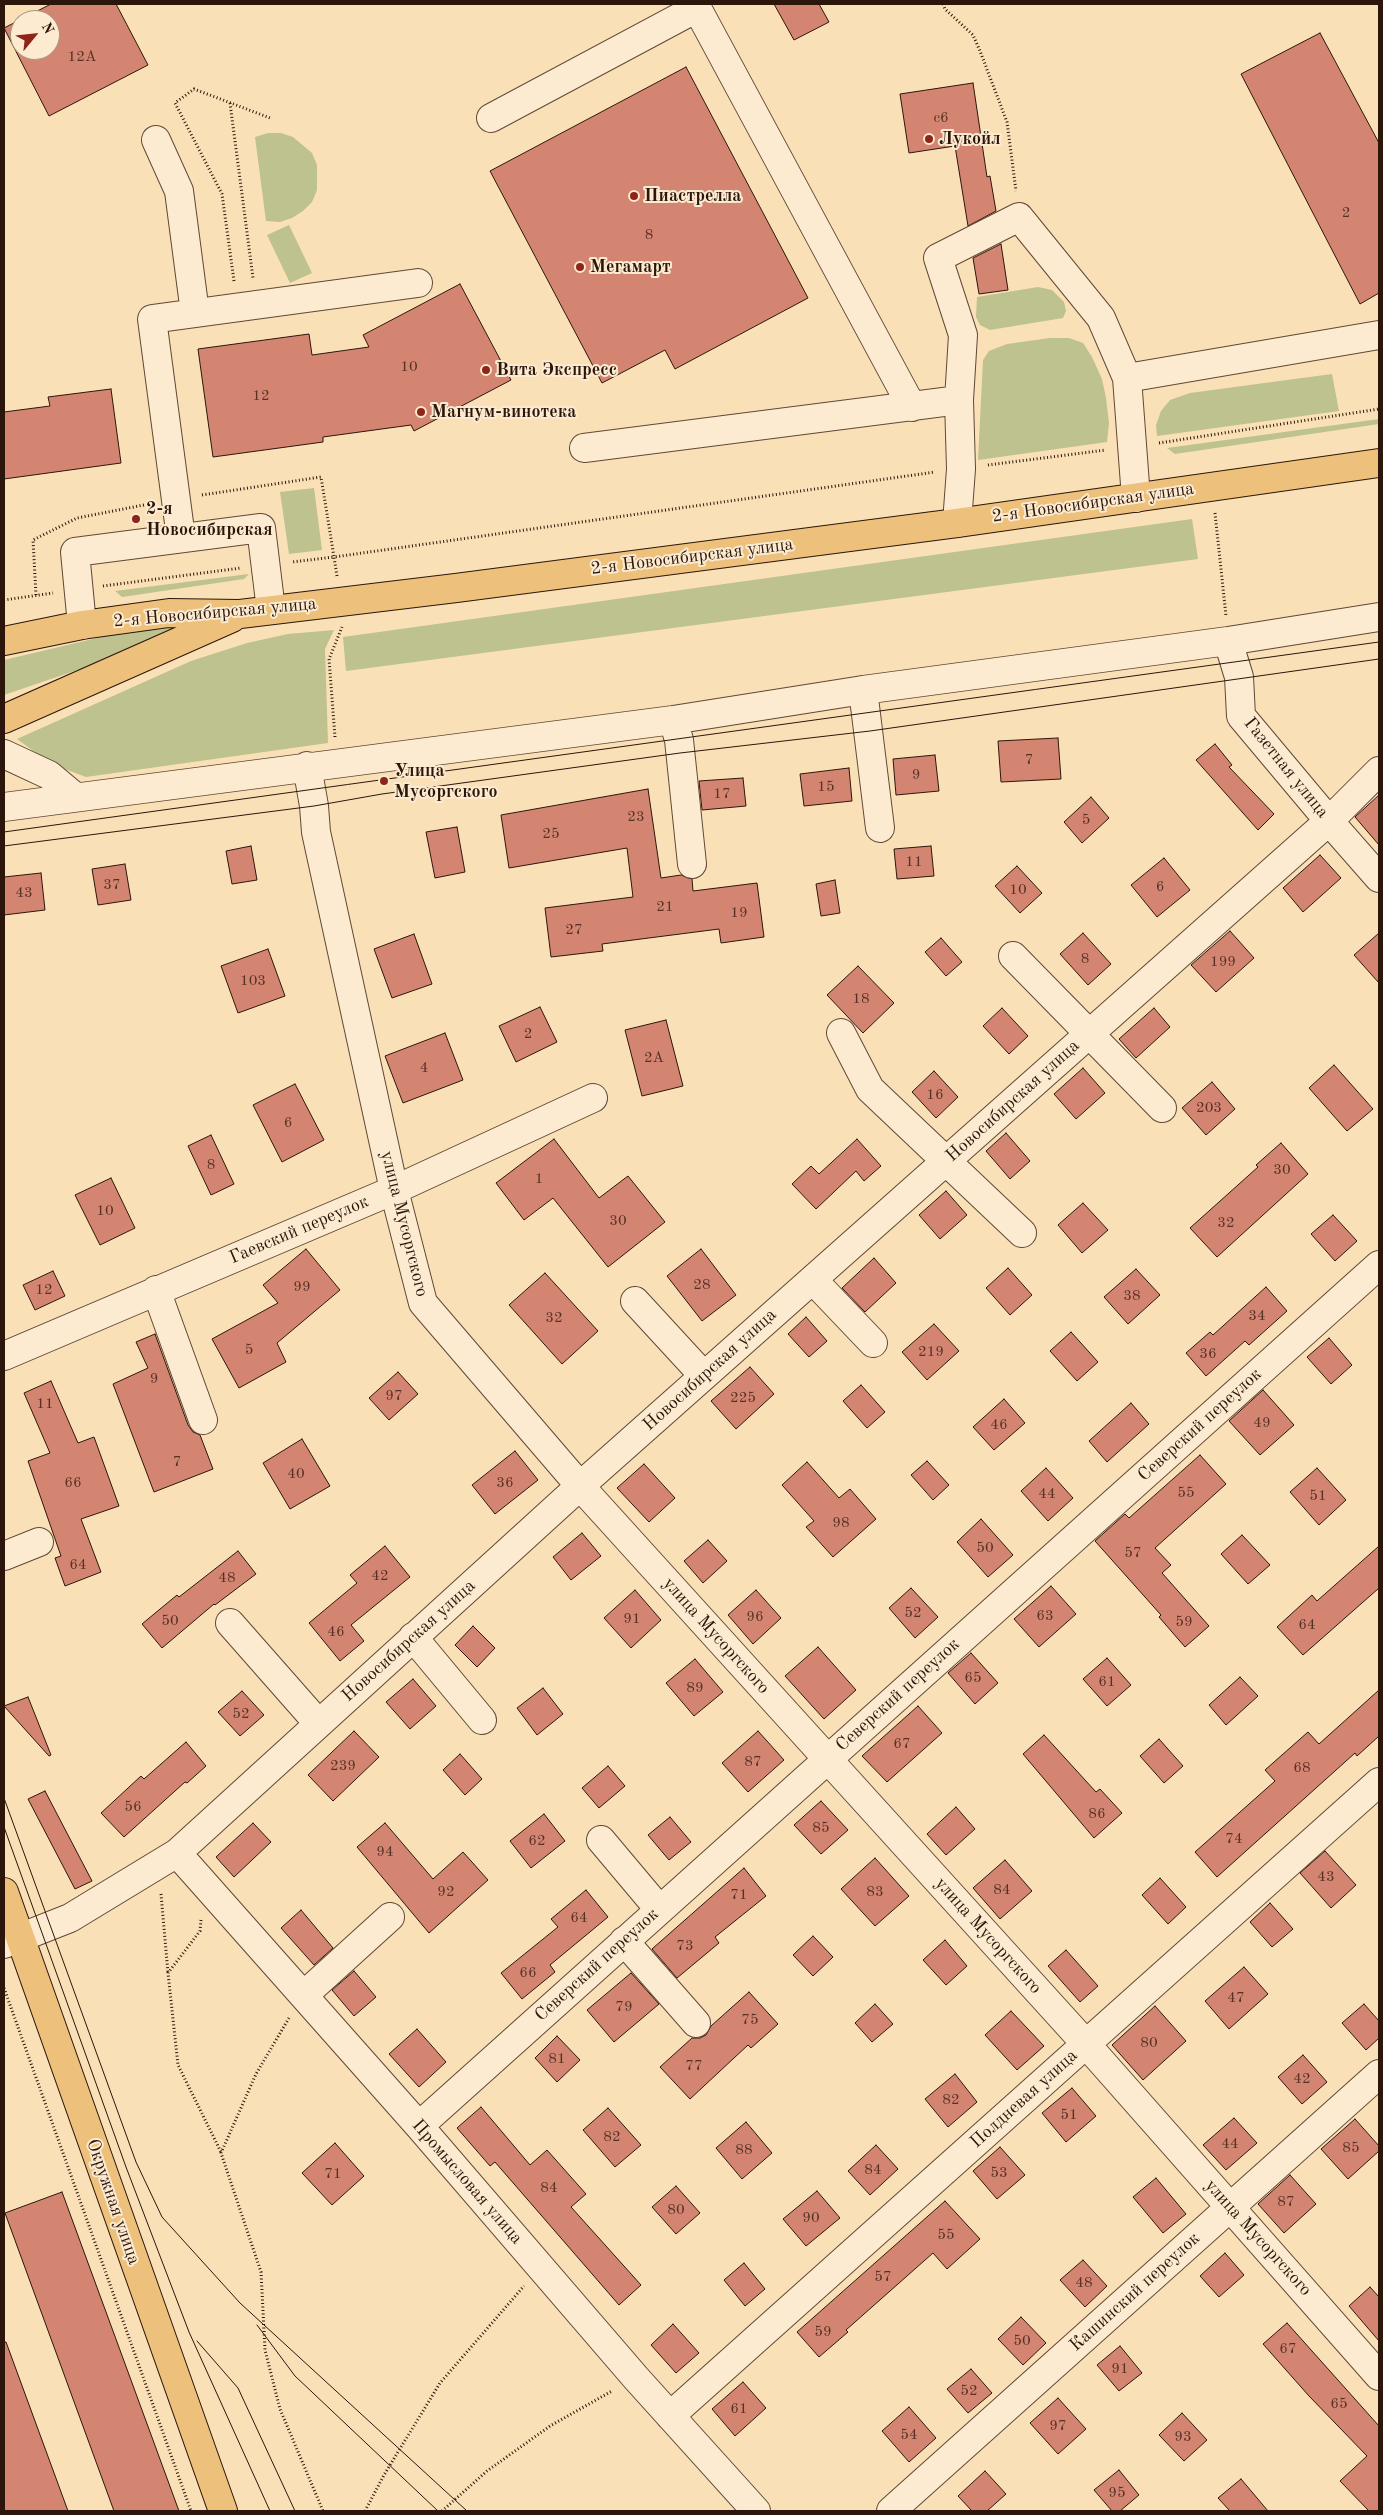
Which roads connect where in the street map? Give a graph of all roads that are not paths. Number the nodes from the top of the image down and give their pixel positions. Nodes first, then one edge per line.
1 (491, 118) dead end
2 (156, 140) dead end
3 (418, 283) dead end
4 (196, 313) junction
5 (1379, 335) edge
6 (1128, 378) junction
7 (960, 400) junction
8 (912, 407) junction
9 (584, 448) dead end
10 (1379, 462) edge
11 (1136, 498) junction
12 (957, 523) junction
13 (181, 538) junction
14 (271, 610) junction
15 (240, 614) junction
16 (1379, 617) edge
17 (82, 625) junction
18 (4, 641) edge
19 (1228, 642) junction
20 (863, 690) junction
21 (4, 719) edge
22 (673, 720) junction
23 (4, 754) edge
24 (307, 766) junction
25 (1379, 771) edge
26 (74, 796) junction
27 (4, 807) edge
28 (1329, 821) junction
29 (880, 828) dead end
30 (692, 864) dead end
31 (1379, 878) edge
32 (1013, 956) dead end
33 (841, 1033) dead end
34 (1089, 1034) junction
35 (593, 1098) dead end
36 (1162, 1108) dead end
37 (946, 1161) junction
38 (394, 1190) junction
39 (1022, 1233) dead end
40 (1379, 1265) edge
41 (812, 1280) junction
42 (156, 1290) junction
43 (635, 1302) dead end
44 (873, 1343) dead end
45 (4, 1356) edge
46 (704, 1376) junction
47 (203, 1420) dead end
48 (580, 1486) junction
49 (39, 1542) dead end
50 (4, 1556) edge
51 (230, 1623) dead end
52 (413, 1637) junction
53 (482, 1720) dead end
54 (318, 1723) junction
55 (827, 1758) junction
56 (1379, 1782) edge
57 (601, 1840) dead end
58 (177, 1853) junction
59 (4, 1892) edge
60 (659, 1909) junction
61 (390, 1917) dead end
62 (12, 1941) edge
63 (624, 1941) junction
64 (304, 1995) junction
65 (696, 2023) dead end
66 (1086, 2044) junction
67 (1379, 2074) edge
68 (419, 2126) junction
69 (1230, 2207) junction
70 (1379, 2376) edge
71 (670, 2416) junction
72 (223, 2511) edge
73 (756, 2511) edge
74 (891, 2511) edge

1 - 8 street
2 - 4 street
3 - 4 street
4 - 13 street
5 - 6 street
6 - 7 street
6 - 11 street
7 - 8 street
7 - 12 street
8 - 9 street
10 - 11 main road, 2-я Новосибирская улица
11 - 12 main road, 2-я Новосибирская улица
12 - 14 main road, 2-я Новосибирская улица
13 - 14 street
13 - 17 street
14 - 15 main road, 2-я Новосибирская улица
15 - 17 main road, 2-я Новосибирская улица
15 - 21 main road
16 - 19 street
17 - 18 main road, 2-я Новосибирская улица
19 - 20 street
19 - 28 street, Газетная улица
20 - 22 street
20 - 29 street
22 - 24 street
22 - 30 street
23 - 26 street
24 - 26 street
24 - 38 street, улица Мусоргского
25 - 28 street, Новосибирская улица
26 - 27 street
28 - 31 street, Газетная улица
28 - 34 street, Новосибирская улица
32 - 34 street
33 - 37 street
34 - 36 street
34 - 37 street, Новосибирская улица
35 - 38 street, Гаевский переулок
37 - 39 street
37 - 41 street, Новосибирская улица
38 - 42 street, Гаевский переулок
38 - 48 street, улица Мусоргского
40 - 55 street, Северский переулок
41 - 44 street
41 - 46 street, Новосибирская улица
42 - 45 street, Гаевский переулок
42 - 47 street
43 - 46 street
46 - 48 street, Новосибирская улица
48 - 52 street, Новосибирская улица
48 - 55 street, улица Мусоргского
49 - 50 street
51 - 54 street
52 - 53 street
52 - 54 street, Новосибирская улица
54 - 58 street, Новосибирская улица
55 - 60 street, Северский переулок
55 - 66 street, улица Мусоргского
56 - 66 street, Полдневая улица
57 - 60 street
58 - 62 street, Новосибирская улица
58 - 64 street, Промысловая улица
59 - 62 main road, Окружная улица
60 - 63 street, Северский переулок
61 - 64 street
62 - 72 main road, Окружная улица
63 - 65 street
63 - 68 street, Северский переулок
64 - 68 street, Промысловая улица
66 - 69 street, улица Мусоргского
66 - 71 street, Полдневая улица
67 - 69 street, Кашинский переулок
68 - 71 street, Промысловая улица
69 - 70 street, улица Мусоргского
69 - 74 street, Кашинский переулок
71 - 73 street, Промысловая улица

